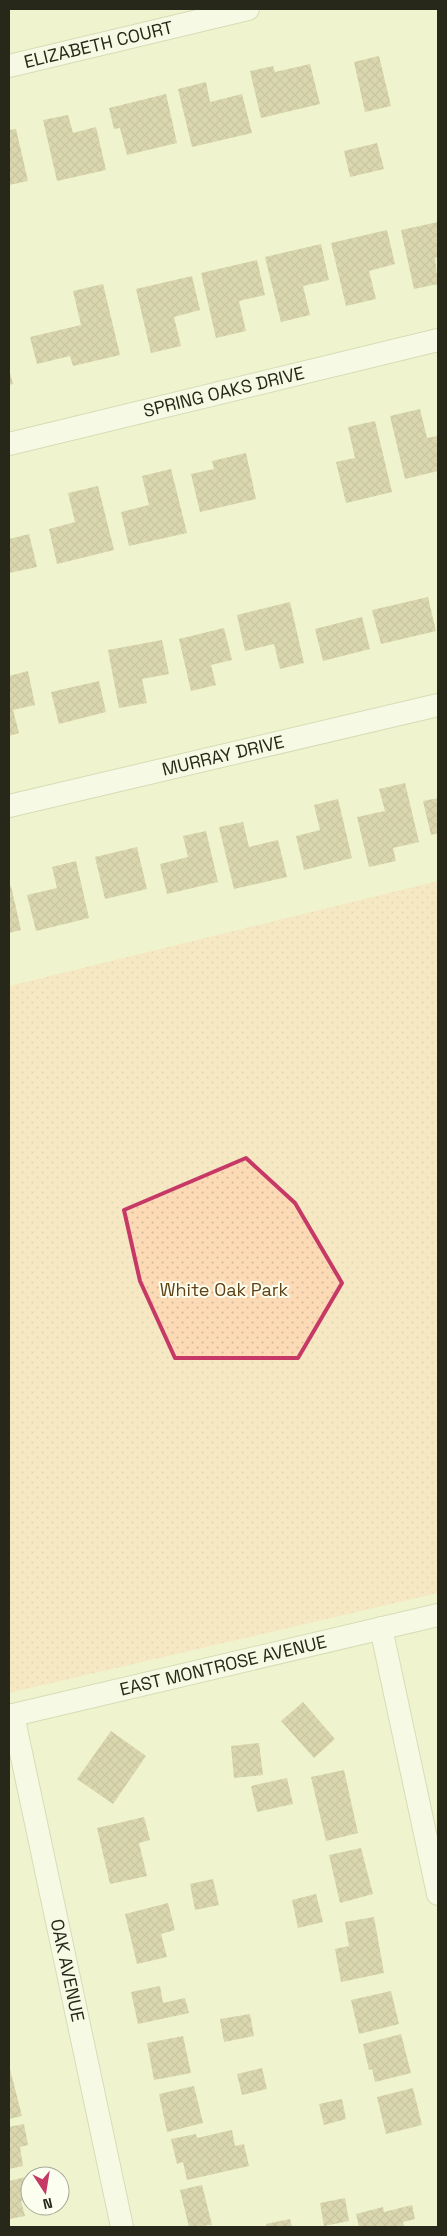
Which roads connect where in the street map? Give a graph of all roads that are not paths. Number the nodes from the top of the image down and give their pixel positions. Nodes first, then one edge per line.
1 (248, 9) edge
2 (9, 66) edge
3 (438, 340) edge
4 (9, 444) edge
5 (438, 705) edge
6 (9, 806) edge
7 (438, 1615) edge
8 (381, 1628) junction
9 (11, 1715) edge
10 (438, 1894) edge
11 (122, 2227) edge

1 - 2 street, ELIZABETH COURT
3 - 4 street, SPRING OAKS DRIVE
5 - 6 street, MURRAY DRIVE
7 - 8 street, EAST MONTROSE AVENUE
8 - 9 street, EAST MONTROSE AVENUE
8 - 10 street
9 - 11 street, OAK AVENUE

